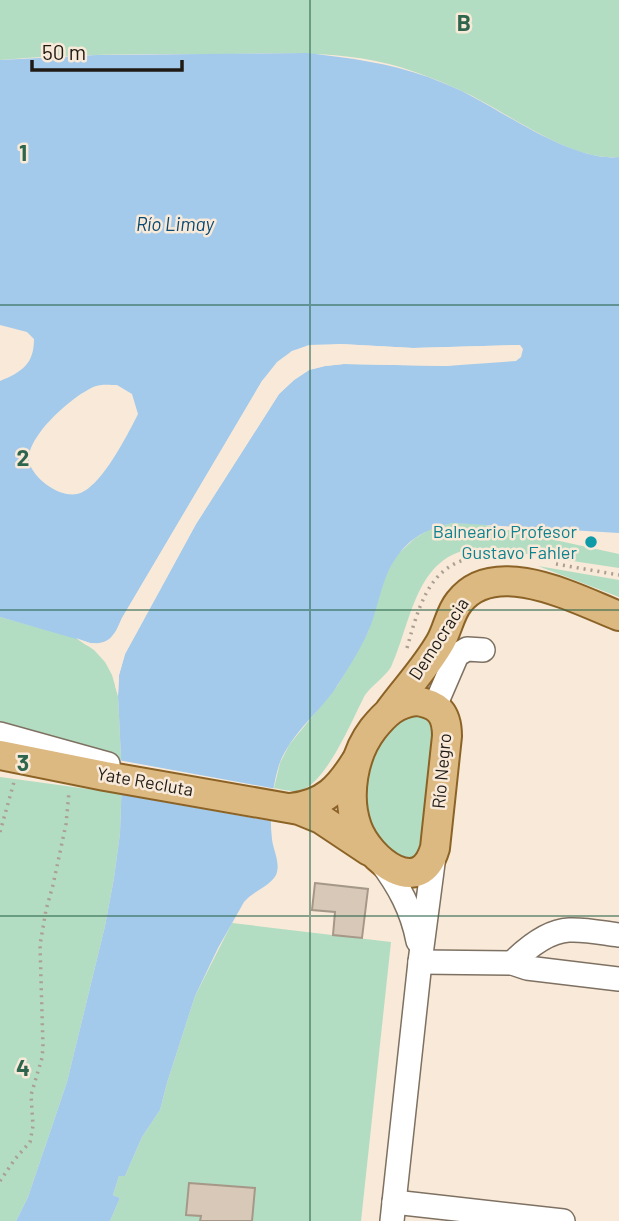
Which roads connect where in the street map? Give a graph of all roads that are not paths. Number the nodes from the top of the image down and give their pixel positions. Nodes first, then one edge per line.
1 (619, 617) edge
2 (483, 650) dead end
3 (435, 706) junction
4 (389, 711) junction
5 (0, 734) edge
6 (9, 757) edge
7 (358, 760) junction
8 (107, 770) junction
9 (291, 808) junction
10 (435, 848) junction
11 (375, 857) junction
12 (619, 935) edge
13 (420, 962) junction
14 (512, 964) junction
15 (619, 979) edge
16 (393, 1212) edge
17 (563, 1221) edge

1 - 4 main road, Democracia
2 - 3 street
3 - 4 main road
3 - 10 main road, Río Negro
4 - 7 main road, Río Negro
5 - 8 street
6 - 8 main road, Yate Recluta
7 - 9 main road, Yate Recluta
7 - 11 main road, Río Negro
8 - 9 main road, Yate Recluta
9 - 11 main road, Yate Recluta
10 - 11 main road
10 - 13 street, Río Negro
11 - 13 street, Río Negro
12 - 14 street
13 - 14 street
13 - 16 street, Río Negro
14 - 15 street
16 - 17 street

